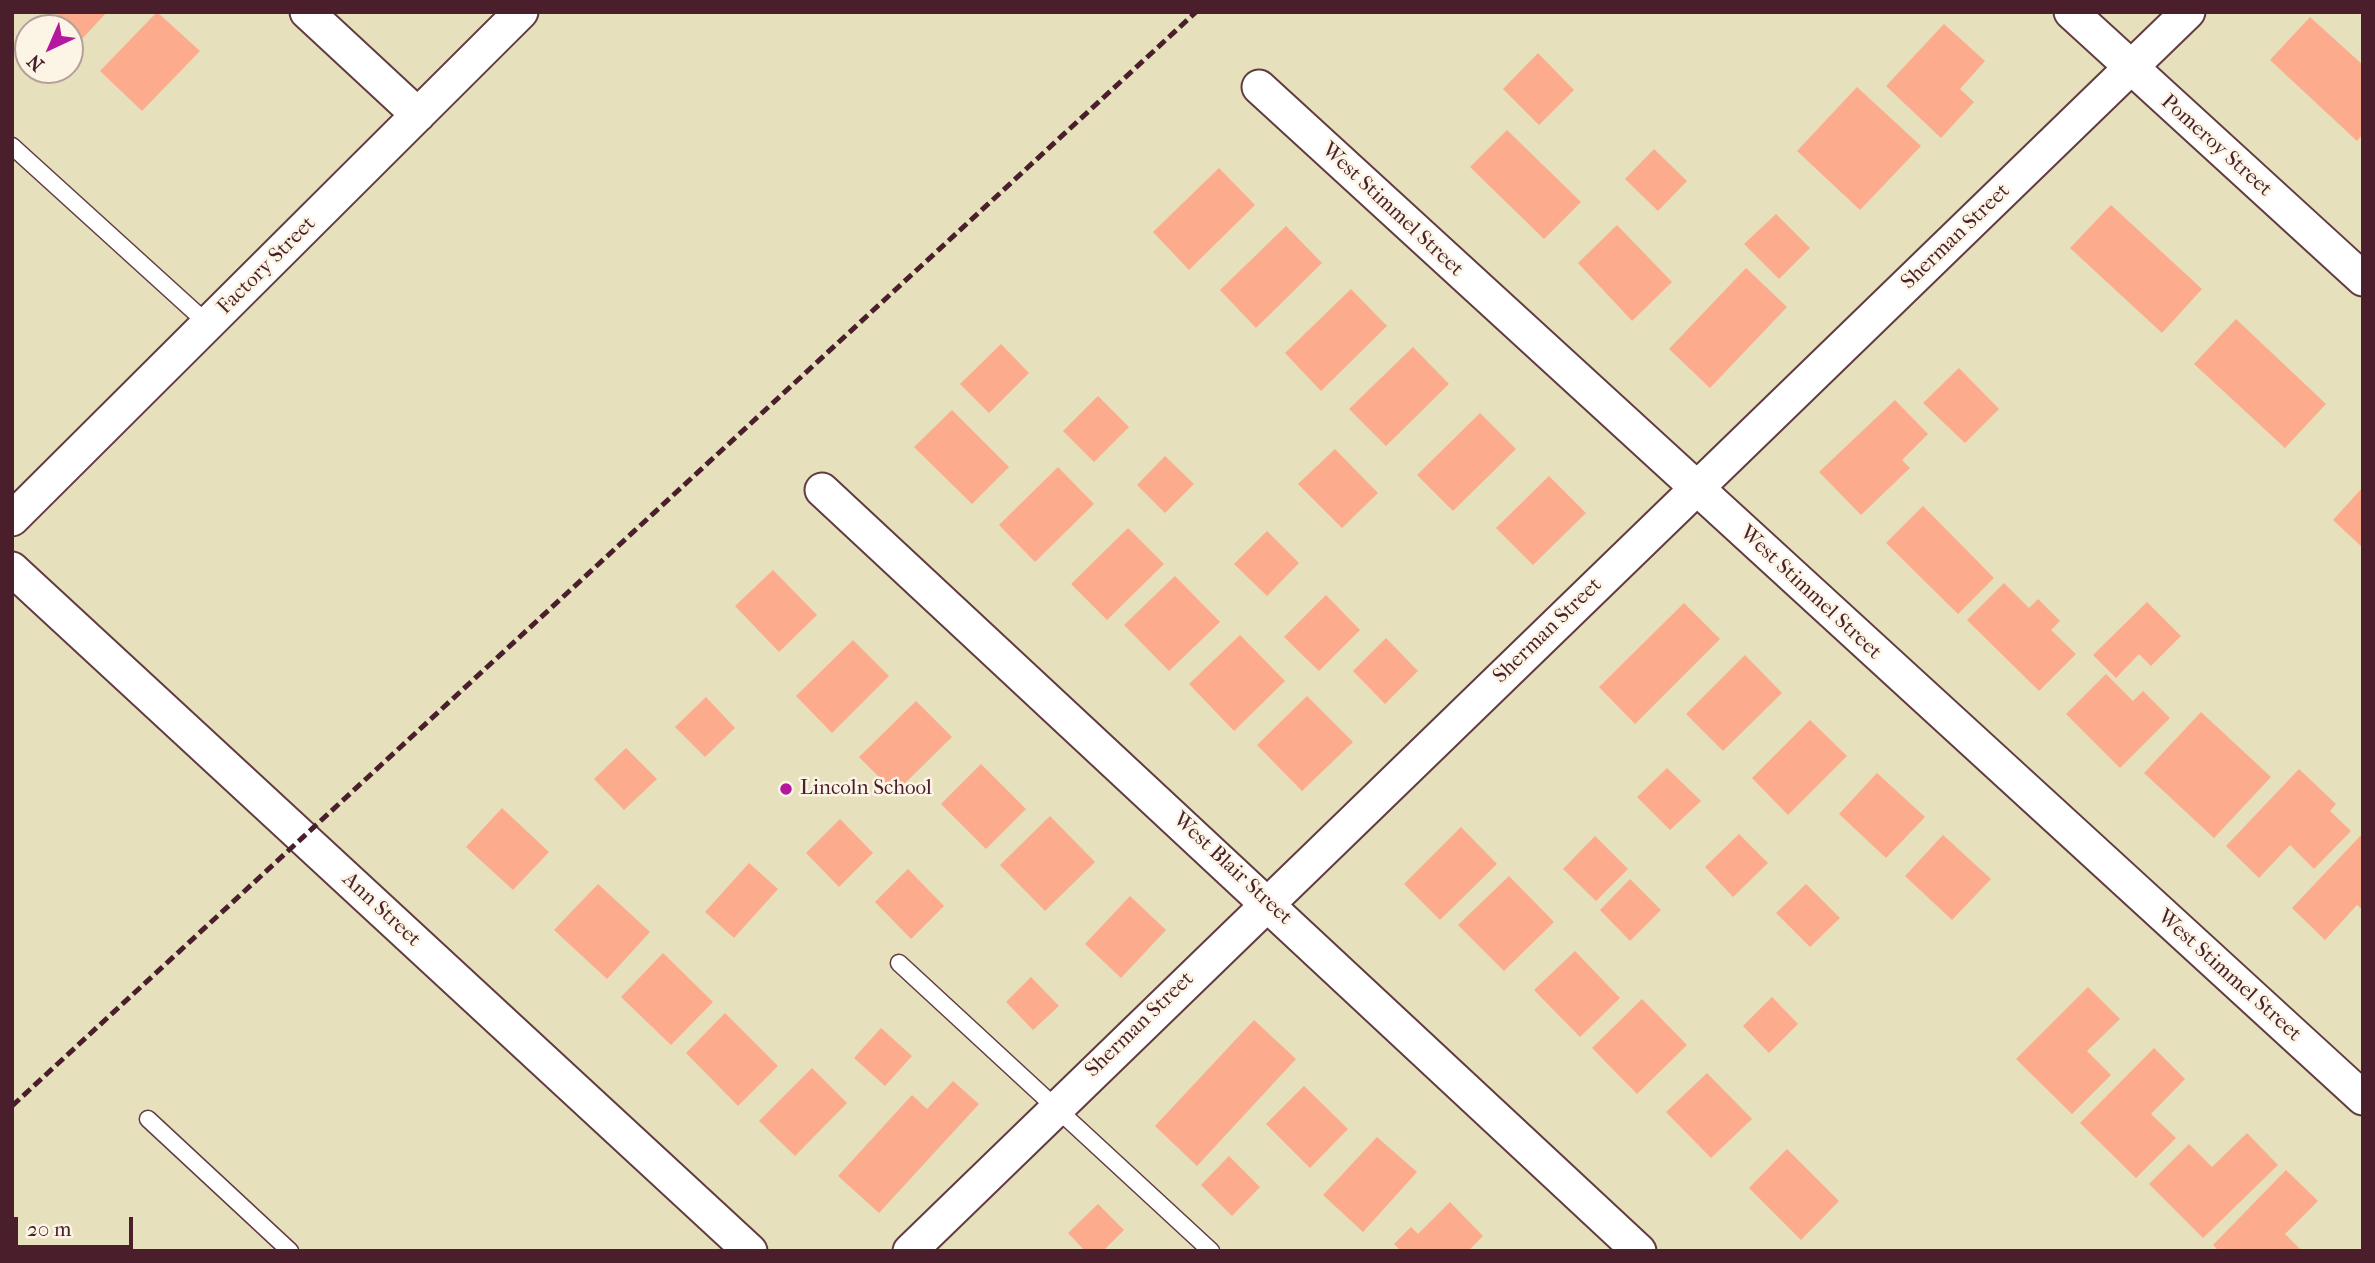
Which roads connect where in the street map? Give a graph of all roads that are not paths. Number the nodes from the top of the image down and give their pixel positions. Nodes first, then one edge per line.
1 (307, 12) edge
2 (521, 12) edge
3 (2071, 12) edge
4 (2188, 12) edge
5 (2131, 68) junction
6 (1259, 87) dead end
7 (418, 115) junction
8 (12, 146) edge
9 (2363, 279) edge
10 (208, 324) junction
11 (1695, 488) junction
12 (822, 490) dead end
13 (12, 519) edge
14 (12, 569) edge
15 (1267, 902) junction
16 (899, 963) dead end
17 (2363, 1098) edge
18 (1056, 1106) junction
19 (148, 1119) dead end
20 (290, 1251) edge
21 (750, 1251) edge
22 (910, 1251) edge
23 (1211, 1251) edge
24 (1639, 1251) edge

1 - 7 street
2 - 7 street, Factory Street
3 - 5 street, Pomeroy Street
4 - 5 street, Sherman Street
5 - 9 street, Pomeroy Street
5 - 11 street, Sherman Street
6 - 11 street, West Stimmel Street
7 - 10 street, Factory Street
8 - 10 lane
10 - 13 street, Factory Street
11 - 15 street, Sherman Street
11 - 17 street, West Stimmel Street
12 - 15 street, West Blair Street
14 - 21 street, Ann Street
15 - 18 street, Sherman Street
15 - 24 street, West Blair Street
16 - 18 lane
18 - 22 street, Sherman Street
18 - 23 lane
19 - 20 lane

